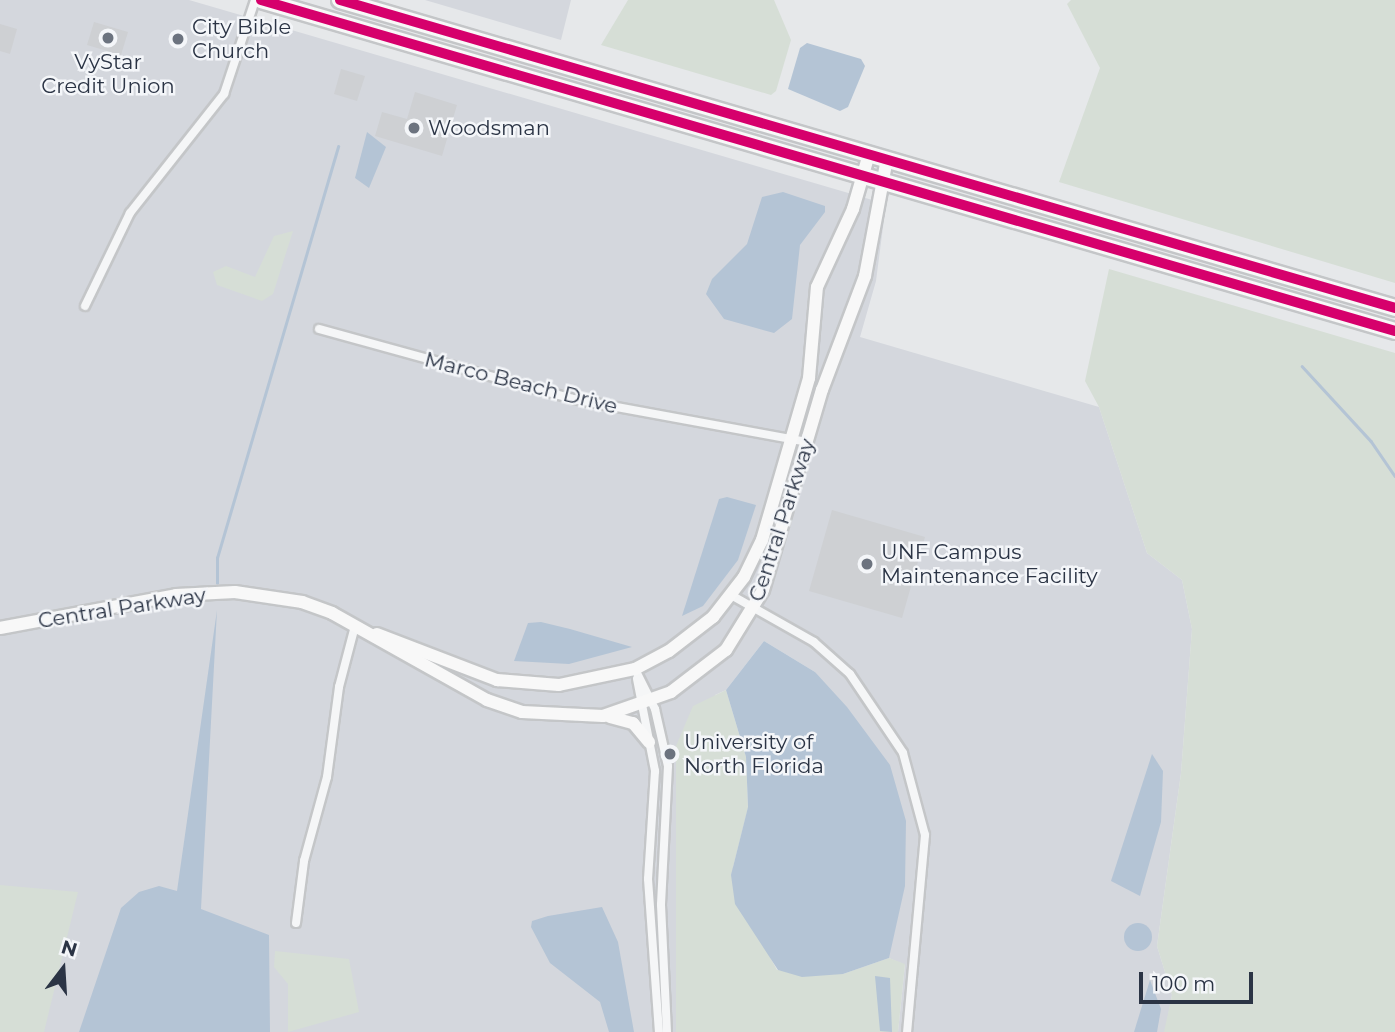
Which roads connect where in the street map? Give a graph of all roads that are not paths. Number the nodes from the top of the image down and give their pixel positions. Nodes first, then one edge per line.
1 (255, 0) edge
2 (261, 0) edge
3 (341, 0) edge
4 (869, 154) junction
5 (887, 159) junction
6 (864, 176) junction
7 (882, 181) junction
8 (1084, 216) junction
9 (1124, 228) junction
10 (1090, 242) junction
11 (85, 306) dead end
12 (1395, 308) edge
13 (319, 329) dead end
14 (1395, 331) edge
15 (792, 439) junction
16 (808, 442) junction
17 (731, 595) junction
18 (754, 609) junction
19 (0, 628) edge
20 (359, 628) junction
21 (635, 669) junction
22 (646, 704) junction
23 (603, 716) junction
24 (649, 742) junction
25 (662, 902) junction
26 (649, 916) junction
27 (296, 923) dead end
28 (659, 1032) edge
29 (667, 1032) edge
30 (907, 1032) edge

1 - 11 street
2 - 6 highway
3 - 4 highway
4 - 5 highway
4 - 6 street, Central Parkway
5 - 7 street, Central Parkway
5 - 8 highway
6 - 7 highway
6 - 15 street, Central Parkway
7 - 10 highway
7 - 16 street, Central Parkway
8 - 9 highway
8 - 10 highway
9 - 10 highway
9 - 12 highway
10 - 14 highway
13 - 15 street, Marco Beach Drive
15 - 16 street, Marco Beach Drive
15 - 17 street, Central Parkway
16 - 18 street, Central Parkway
17 - 18 street
17 - 21 street, Central Parkway
18 - 22 street, Central Parkway
18 - 30 street
19 - 20 street, Central Parkway
20 - 21 street, Central Parkway
20 - 23 street, Central Parkway
20 - 27 street
21 - 22 street
22 - 23 street, Central Parkway
22 - 24 street
22 - 25 street
23 - 24 street
24 - 26 street
25 - 26 street
25 - 29 street
26 - 28 street

